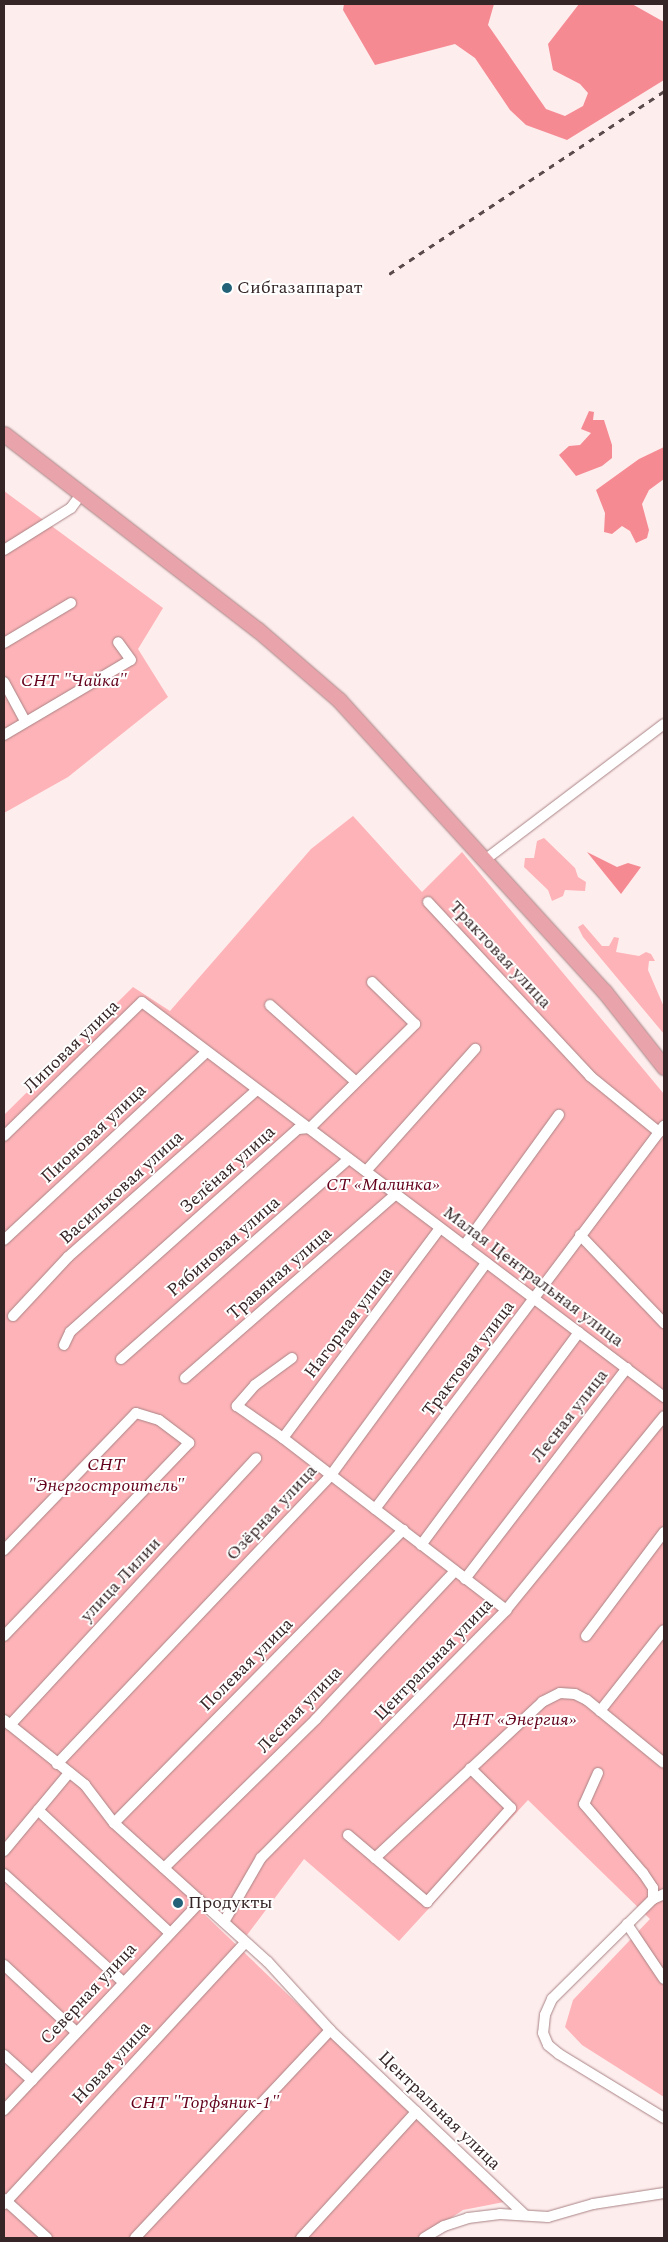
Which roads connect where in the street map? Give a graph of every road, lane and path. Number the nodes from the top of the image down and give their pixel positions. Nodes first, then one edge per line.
1 (4, 434) edge
2 (81, 494) junction
3 (4, 550) edge
4 (72, 603) dead end
5 (118, 642) dead end
6 (4, 643) edge
7 (4, 682) edge
8 (26, 721) junction
9 (664, 724) edge
10 (4, 735) edge
11 (486, 859) junction
12 (428, 902) dead end
13 (372, 982) dead end
14 (142, 1002) joint
15 (270, 1005) dead end
16 (475, 1049) dead end
17 (206, 1052) junction
18 (664, 1067) edge
19 (356, 1082) junction
20 (256, 1090) junction
21 (559, 1115) dead end
22 (310, 1128) junction
23 (662, 1129) edge
24 (4, 1136) edge
25 (349, 1159) junction
26 (366, 1171) junction
27 (396, 1194) junction
28 (440, 1228) junction
29 (580, 1235) junction
30 (4, 1240) edge
31 (464, 1246) junction
32 (486, 1263) junction
33 (535, 1298) junction
34 (13, 1316) dead end
35 (664, 1323) edge
36 (579, 1332) junction
37 (64, 1345) dead end
38 (292, 1358) dead end
39 (121, 1359) dead end
40 (627, 1368) junction
41 (185, 1378) dead end
42 (664, 1397) edge
43 (664, 1416) edge
44 (283, 1438) junction
45 (256, 1458) dead end
46 (331, 1475) junction
47 (376, 1509) junction
48 (403, 1530) junction
49 (664, 1532) edge
50 (421, 1545) junction
51 (4, 1550) edge
52 (455, 1571) junction
53 (465, 1579) junction
54 (506, 1610) junction
55 (664, 1630) edge
56 (4, 1636) edge
57 (586, 1636) dead end
58 (600, 1711) junction
59 (7, 1722) edge
60 (664, 1763) edge
61 (57, 1764) junction
62 (470, 1768) junction
63 (69, 1773) junction
64 (598, 1773) dead end
65 (38, 1810) junction
66 (114, 1823) junction
67 (348, 1835) dead end
68 (4, 1851) edge
69 (374, 1858) junction
70 (164, 1868) junction
71 (4, 1874) edge
72 (664, 1894) edge
73 (652, 1899) junction
74 (200, 1902) junction
75 (224, 1922) junction
76 (627, 1924) junction
77 (170, 1933) junction
78 (244, 1944) junction
79 (4, 1965) edge
80 (664, 1978) edge
81 (122, 1981) junction
82 (330, 2030) junction
83 (75, 2031) junction
84 (4, 2055) edge
85 (32, 2080) junction
86 (4, 2110) edge
87 (416, 2112) junction
88 (664, 2118) edge
89 (664, 2193) edge
90 (5, 2202) edge
91 (525, 2216) junction
92 (47, 2238) edge
93 (135, 2238) edge
94 (301, 2238) edge
95 (424, 2238) edge

1 - 2 main road
2 - 3 street
2 - 11 main road
4 - 6 street
5 - 8 street
7 - 8 street
8 - 10 street
9 - 11 street
11 - 18 main road
12 - 23 street, Трактовая улица
13 - 19 street, Зелёная улица
14 - 17 street, Малая Центральная улица
14 - 24 street, Липовая улица
15 - 19 street
16 - 26 street
17 - 20 street, Малая Центральная улица
17 - 30 street, Пионовая улица
19 - 22 street, Зелёная улица
20 - 22 street, Малая Центральная улица
20 - 34 street, Васильковая улица
21 - 31 street
22 - 25 street, Малая Центральная улица
22 - 37 street, Зелёная улица
23 - 29 street, Трактовая улица
25 - 26 street, Малая Центральная улица
25 - 39 street, Рябиновая улица
26 - 27 street, Малая Центральная улица
27 - 28 street, Малая Центральная улица
27 - 41 street, Травяная улица
28 - 31 street, Малая Центральная улица
28 - 44 street, Нагорная улица
29 - 33 street, Трактовая улица
29 - 35 street
31 - 32 street, Малая Центральная улица
32 - 33 street, Малая Центральная улица
32 - 46 street, Озёрная улица
33 - 36 street, Малая Центральная улица
33 - 47 street, Трактовая улица
36 - 40 street, Малая Центральная улица
36 - 50 street
38 - 44 street
40 - 42 street, Малая Центральная улица
40 - 53 street, Лесная улица
43 - 54 street, Центральная улица
44 - 46 street
45 - 59 street, улица Лилии
46 - 47 street
46 - 61 street, Озёрная улица
47 - 48 street
48 - 50 street
48 - 66 street, Полевая улица
49 - 57 street
50 - 52 street
51 - 56 street
52 - 53 street
52 - 70 street, Лесная улица
53 - 54 street
54 - 75 street, Центральная улица
55 - 58 street
58 - 60 street
58 - 62 street
59 - 61 street, Центральная улица
61 - 63 street, Центральная улица
62 - 69 street
62 - 69 street
63 - 65 street
63 - 66 street, Центральная улица
64 - 73 street
65 - 68 street
65 - 77 street
66 - 70 street, Центральная улица
67 - 69 street
70 - 74 street, Центральная улица
71 - 81 street
72 - 73 street
73 - 76 street
74 - 75 street, Центральная улица
74 - 77 street, Северная улица
75 - 78 street, Центральная улица
76 - 80 street
76 - 88 street
77 - 81 street, Северная улица
78 - 82 street, Центральная улица
78 - 90 street, Новая улица
79 - 83 street
81 - 83 street, Северная улица
82 - 87 street, Центральная улица
82 - 93 street
83 - 85 street, Северная улица
84 - 85 street
85 - 86 street, Северная улица
87 - 91 street, Центральная улица
87 - 94 street
89 - 91 street
90 - 92 street
91 - 95 street

